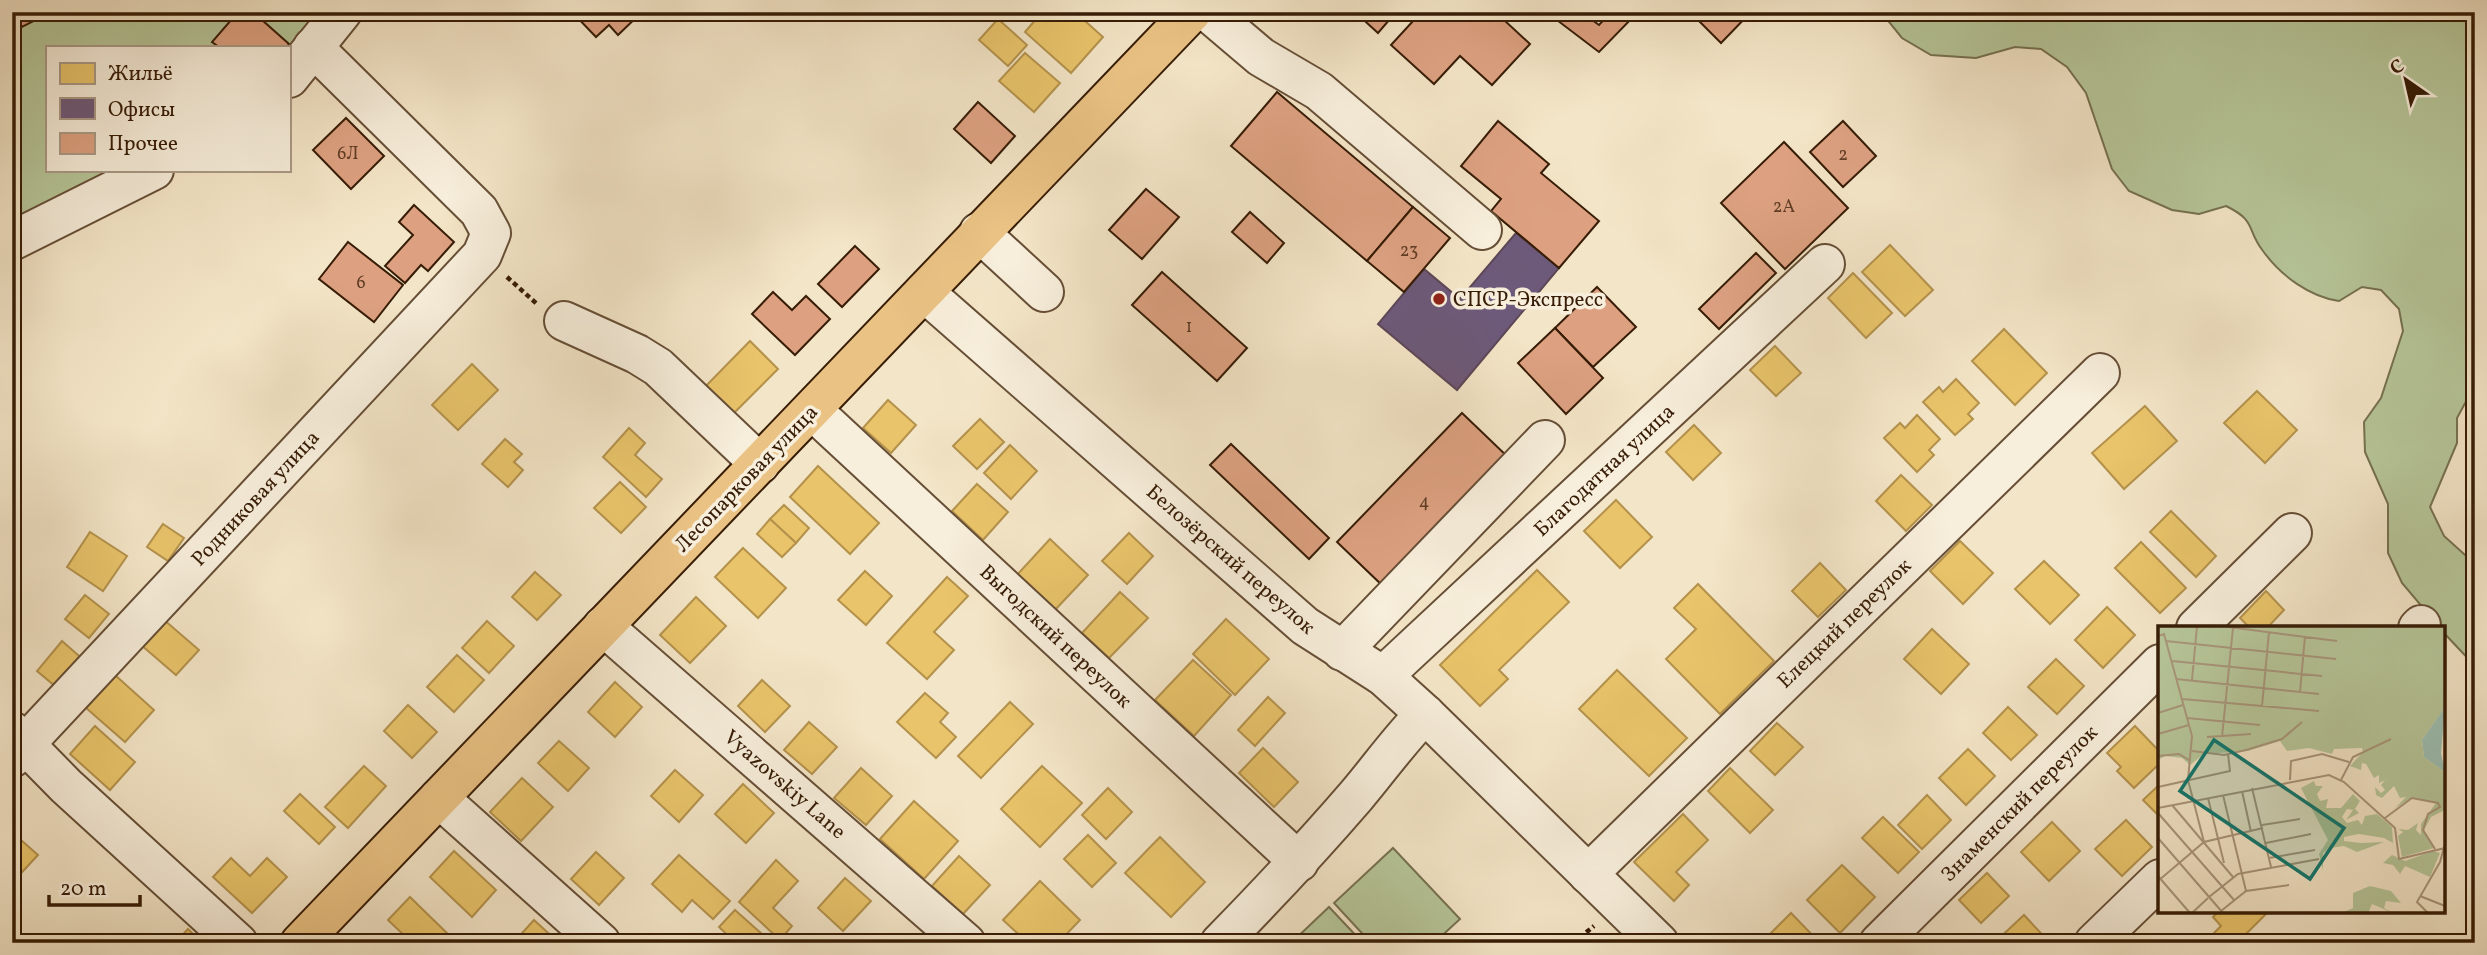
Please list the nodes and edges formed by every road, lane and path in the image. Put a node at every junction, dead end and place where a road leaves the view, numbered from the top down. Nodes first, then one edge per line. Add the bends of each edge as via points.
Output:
1 (342, 12) edge
2 (1192, 12) edge
3 (1208, 12) edge
4 (313, 47) junction
5 (290, 77) edge
6 (150, 172) edge
7 (1482, 230) dead end
8 (979, 232) junction
9 (12, 241) edge
10 (487, 244) junction
11 (1825, 264) dead end
12 (923, 292) junction
13 (1044, 292) dead end
14 (564, 321) joint
15 (2100, 373) dead end
16 (812, 410) junction
17 (1545, 440) dead end
18 (760, 464) junction
19 (2292, 533) dead end
20 (603, 626) junction
21 (2198, 626) edge
22 (1342, 651) junction
23 (2158, 666) edge
24 (1383, 676) junction
25 (1425, 714) junction
26 (16, 744) edge
27 (439, 798) junction
28 (1299, 862) junction
29 (1588, 874) junction
30 (2158, 881) edge
31 (238, 943) edge
32 (300, 943) edge
33 (601, 943) edge
34 (966, 943) edge
35 (1220, 943) edge
36 (1659, 943) edge
37 (1879, 943) edge
38 (2094, 943) edge

1 - 4 street
2 - 8 main road, Лесопарковая улица
3 - 7 street via 1261,57 1319,91
4 - 5 street
4 - 10 street via 479,211
6 - 9 street
8 - 12 main road, Лесопарковая улица
8 - 13 street
10 - 14 path via 544,311
10 - 26 street, Родниковая улица
11 - 24 street, Благодатная улица
12 - 16 main road, Лесопарковая улица
12 - 22 street, Белозёрский переулок via 1306,626
14 - 18 street via 658,368
15 - 29 street, Елецкий переулок
16 - 18 main road, Лесопарковая улица
16 - 28 street, Выгодский переулок
17 - 22 street
18 - 20 main road, Лесопарковая улица
19 - 21 street
20 - 27 main road, Лесопарковая улица
20 - 34 street, Vyazovskiy Lane
22 - 24 street, Белозёрский переулок
23 - 37 street, Знаменский переулок
24 - 25 street, Белозёрский переулок
25 - 28 street
25 - 29 street, Белозёрский переулок
26 - 31 street
27 - 32 main road, Лесопарковая улица
27 - 33 street
28 - 35 street
29 - 36 street, Белозёрский переулок
30 - 38 street

